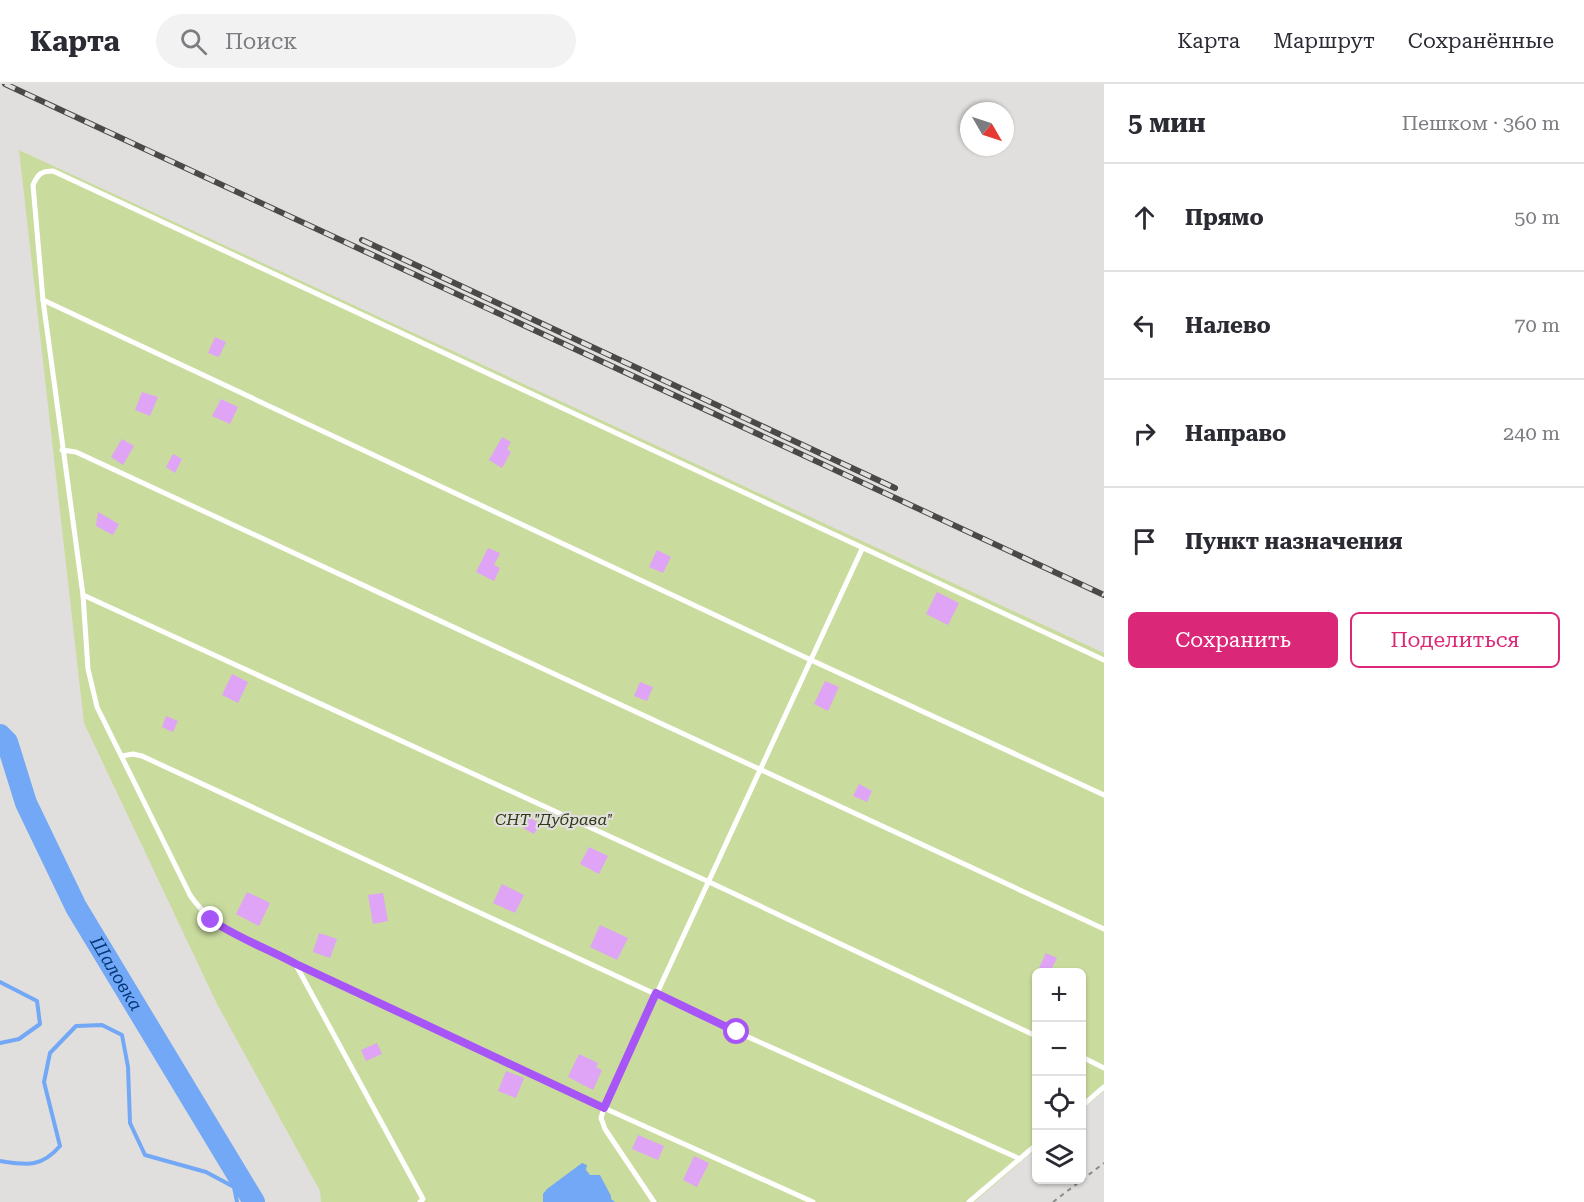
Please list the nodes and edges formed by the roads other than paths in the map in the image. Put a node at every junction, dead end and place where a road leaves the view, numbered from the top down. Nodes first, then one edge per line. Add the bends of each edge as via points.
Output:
1 (43, 300) junction
2 (62, 450) junction
3 (862, 549) junction
4 (83, 595) junction
5 (811, 660) junction
6 (1104, 660) edge
7 (122, 756) junction
8 (759, 771) junction
9 (1104, 795) edge
10 (707, 882) junction
11 (1104, 929) edge
12 (296, 964) junction
13 (656, 993) junction
14 (1032, 1034) edge
15 (1086, 1059) edge
16 (1104, 1068) edge
17 (1104, 1087) edge
18 (1086, 1103) edge
19 (604, 1108) junction
20 (1032, 1148) edge
21 (1020, 1158) junction
22 (420, 1202) edge
23 (654, 1202) edge
24 (813, 1202) edge
25 (969, 1202) edge

1 - 2 lane
1 - 3 lane via 33,185 44,171 53,171
1 - 5 lane
2 - 4 lane
2 - 8 lane via 76,452
3 - 5 lane
3 - 6 lane
4 - 7 lane via 92,690
4 - 10 lane
5 - 8 lane
5 - 9 lane
7 - 12 lane via 200,910 225,929
7 - 13 lane via 142,756
8 - 10 lane
8 - 11 lane
10 - 13 lane
10 - 14 lane
12 - 19 lane
12 - 22 lane via 423,1199
13 - 19 lane
13 - 21 lane
15 - 16 lane
17 - 18 lane
19 - 23 lane via 601,1118 605,1128
19 - 24 lane
20 - 21 lane
21 - 25 lane

